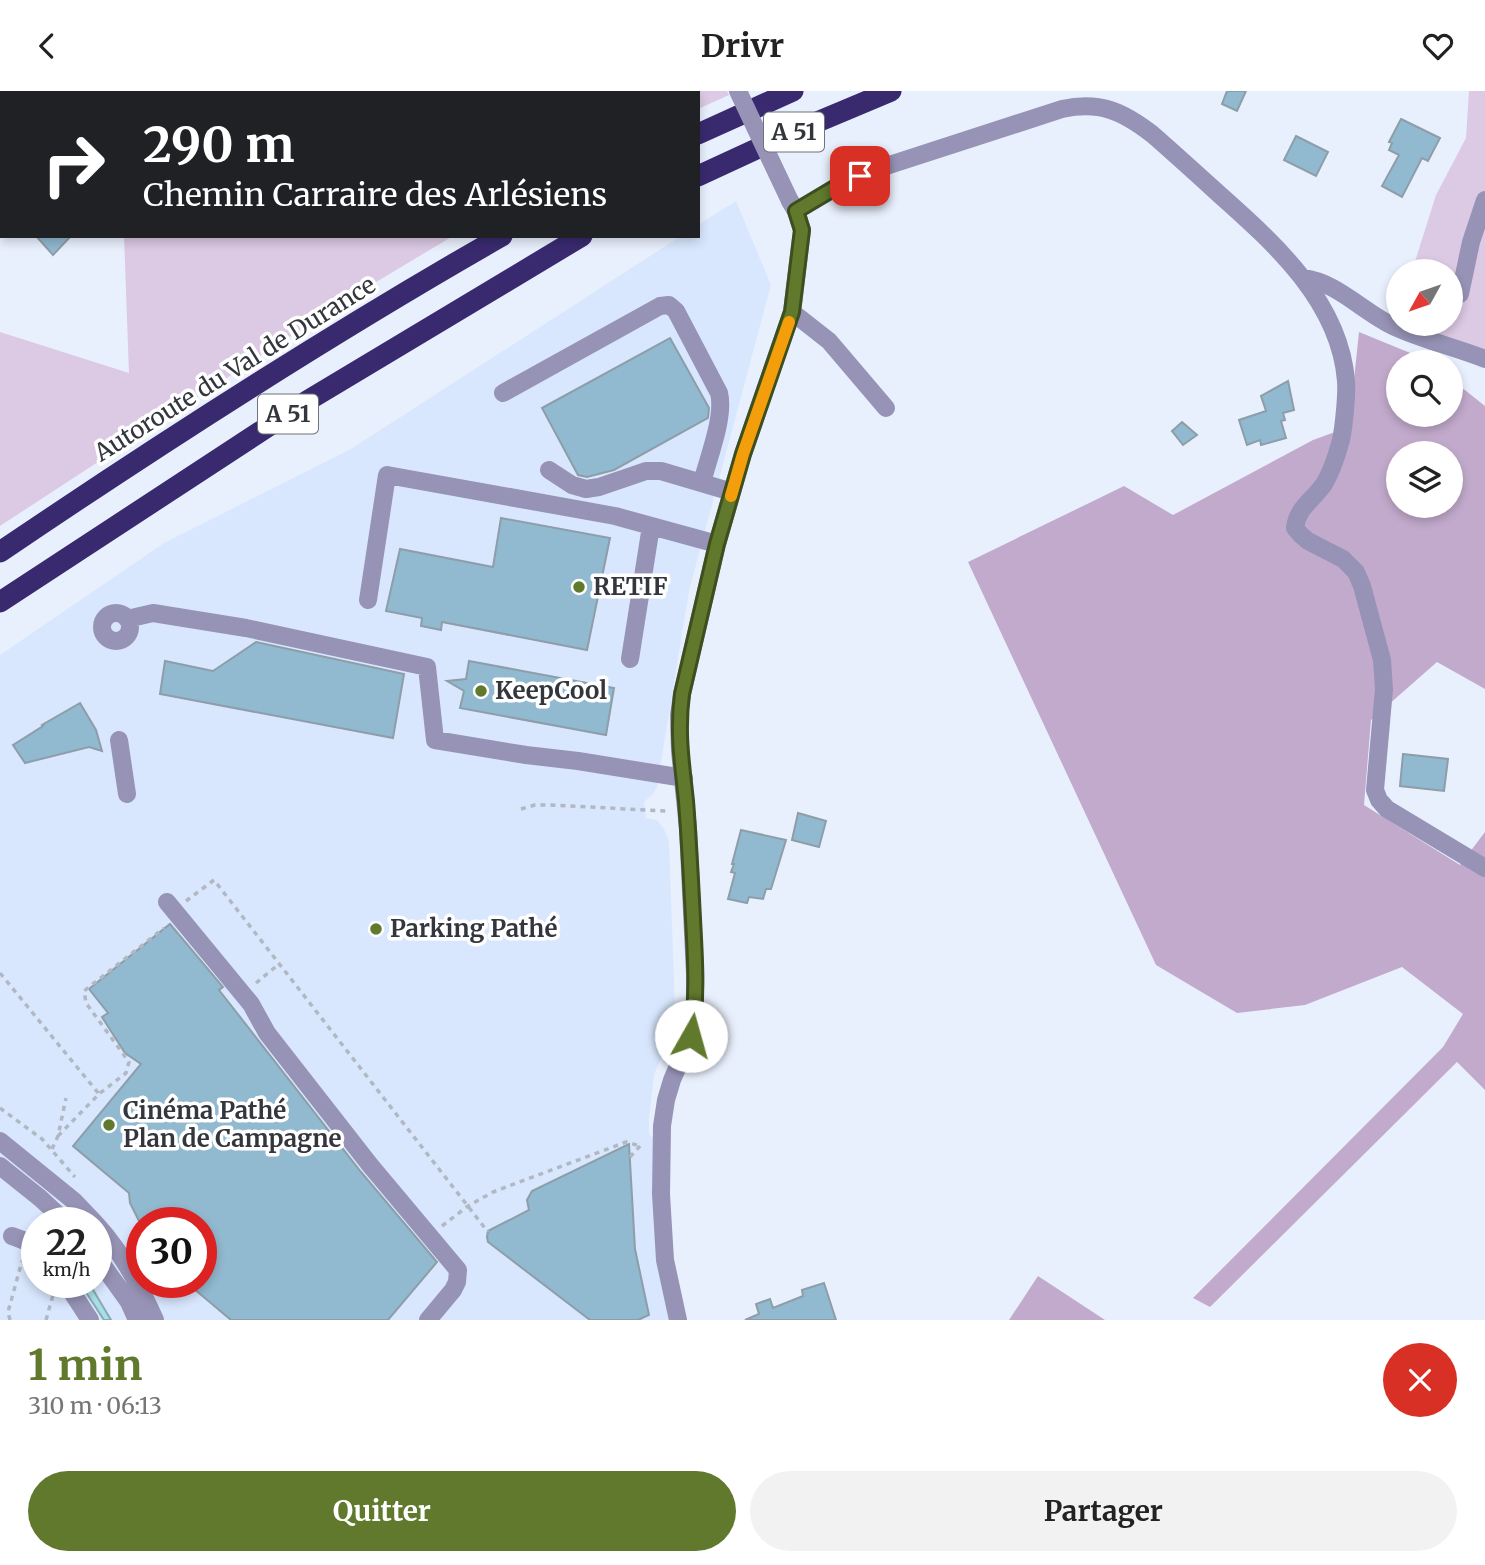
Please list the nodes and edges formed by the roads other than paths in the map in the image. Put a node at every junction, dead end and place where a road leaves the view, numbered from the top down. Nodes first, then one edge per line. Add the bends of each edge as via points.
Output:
1 (738, 91) edge
2 (793, 91) edge
3 (891, 91) edge
4 (700, 133) edge
5 (700, 175) edge
6 (1485, 200) edge
7 (793, 206) junction
8 (499, 238) edge
9 (579, 238) edge
10 (1303, 278) junction
11 (1463, 280) edge
12 (792, 312) junction
13 (1485, 359) edge
14 (503, 393) dead end
15 (886, 408) dead end
16 (549, 470) dead end
17 (702, 483) junction
18 (732, 492) junction
19 (651, 526) junction
20 (717, 544) junction
21 (0, 552) edge
22 (368, 600) dead end
23 (0, 601) edge
24 (127, 619) dead end
25 (629, 659) dead end
26 (119, 740) dead end
27 (684, 778) junction
28 (127, 794) dead end
29 (1485, 868) edge
30 (167, 902) dead end
31 (0, 1141) edge
32 (0, 1166) edge
33 (50, 1207) edge
34 (80, 1207) edge
35 (112, 1242) edge
36 (112, 1278) edge
37 (69, 1298) edge
38 (90, 1320) edge
39 (137, 1320) edge
40 (155, 1320) edge
41 (428, 1320) edge
42 (678, 1320) edge

1 - 7 street, bridge
2 - 4 highway, A 51
3 - 5 highway, A 51
6 - 11 street
7 - 10 street via 877,169 1062,109 1093,106 1121,114 1152,134 1265,235
7 - 12 street via 802,230
8 - 21 highway, Autoroute du Val de Durance / A 51 via 309,350
9 - 23 highway, A 51 via 307,401
10 - 13 street via 1326,284 1393,327
10 - 29 street via 1336,338 1346,382 1334,464 1314,498 1300,510 1295,528 1308,541 1343,559 1362,586 1382,660 1379,800
12 - 15 street via 829,341
12 - 18 street
14 - 17 street via 669,305 722,403
16 - 17 street via 586,488 646,471
17 - 18 street
18 - 20 street
19 - 20 street
19 - 22 street via 387,475
19 - 25 street
20 - 27 street via 679,715
24 - 27 street via 153,613 233,625 427,667 435,740
26 - 28 street
27 - 42 street via 695,1014 666,1100 661,1194 665,1260
30 - 41 street via 458,1271 453,1290
31 - 34 street
32 - 33 street
35 - 40 street
36 - 39 street
37 - 38 street

